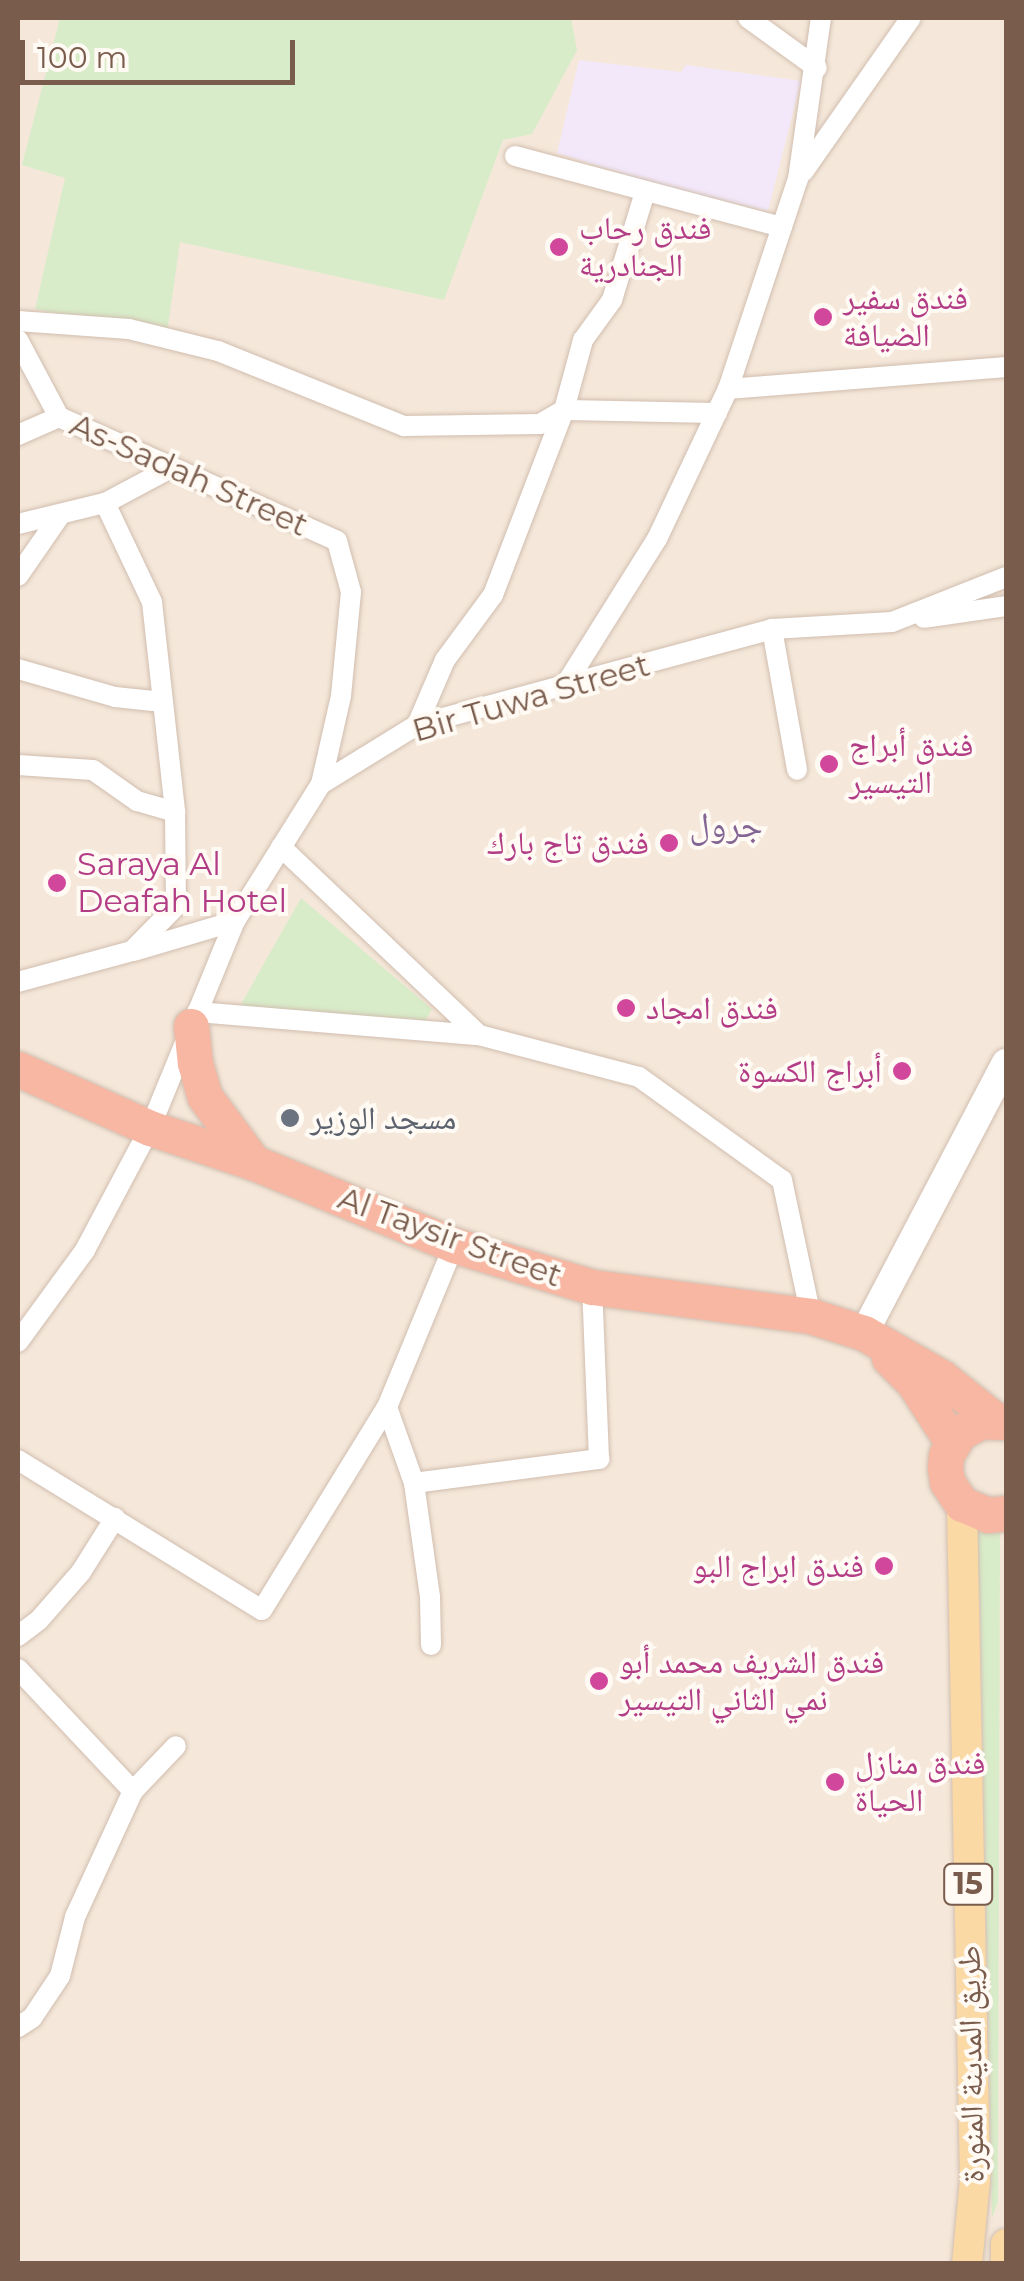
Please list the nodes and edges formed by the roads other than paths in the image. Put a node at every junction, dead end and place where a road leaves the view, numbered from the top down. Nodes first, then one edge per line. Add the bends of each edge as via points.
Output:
1 (748, 18) edge
2 (821, 18) edge
3 (911, 18) edge
4 (816, 68) junction
5 (515, 156) dead end
6 (798, 180) junction
7 (645, 192) junction
8 (782, 227) junction
9 (18, 321) edge
10 (18, 340) edge
11 (1006, 367) edge
12 (728, 389) junction
13 (564, 410) junction
14 (717, 413) junction
15 (59, 417) junction
16 (18, 435) edge
17 (169, 470) junction
18 (105, 503) junction
19 (60, 514) junction
20 (18, 524) edge
21 (18, 576) edge
22 (1006, 577) edge
23 (1006, 606) edge
24 (892, 622) junction
25 (772, 629) junction
26 (18, 670) edge
27 (564, 687) junction
28 (163, 702) junction
29 (418, 725) junction
30 (18, 765) edge
31 (797, 770) dead end
32 (321, 784) junction
33 (175, 812) junction
34 (281, 848) junction
35 (235, 921) junction
36 (132, 951) junction
37 (18, 982) edge
38 (194, 1019) junction
39 (479, 1035) junction
40 (1006, 1063) edge
41 (18, 1069) edge
42 (150, 1128) junction
43 (255, 1164) junction
44 (454, 1245) junction
45 (592, 1286) junction
46 (810, 1316) junction
47 (864, 1333) junction
48 (18, 1342) edge
49 (387, 1407) junction
50 (1001, 1421) edge
51 (952, 1442) junction
52 (18, 1460) edge
53 (414, 1483) junction
54 (962, 1504) junction
55 (1006, 1513) edge
56 (115, 1518) junction
57 (18, 1636) edge
58 (431, 1645) dead end
59 (18, 1669) edge
60 (176, 1746) dead end
61 (133, 1791) junction
62 (18, 2028) edge
63 (1006, 2244) edge
64 (968, 2264) edge
65 (1006, 2264) edge

1 - 4 street
2 - 4 street
3 - 6 street
4 - 6 street
5 - 7 street
6 - 8 street
7 - 8 street
7 - 13 street via 612,300 583,340
8 - 12 street
9 - 13 street via 129,329 218,351 404,426 540,424
10 - 15 street, As-Sadah Street
11 - 12 street
12 - 14 street
13 - 14 street
13 - 29 street via 493,595 445,660
14 - 27 street via 657,540
15 - 16 street
15 - 17 street, As-Sadah Street
17 - 18 street
17 - 32 street, As-Sadah Street via 338,541 351,592 341,696
18 - 19 street
18 - 28 street via 152,602
19 - 20 street
19 - 21 street
22 - 24 street, Bir Tuwa Street
23 - 24 street
24 - 25 street, Bir Tuwa Street
25 - 27 street, Bir Tuwa Street
25 - 31 street
26 - 28 street via 114,697
27 - 29 street, Bir Tuwa Street
28 - 33 street
29 - 32 street, Bir Tuwa Street
30 - 33 street via 93,770 137,801
32 - 34 street, Bir Tuwa Street
33 - 36 street via 176,906
34 - 35 street, Bir Tuwa Street
34 - 39 street
35 - 36 street
35 - 38 street, Bir Tuwa Street
36 - 37 street
38 - 39 street
38 - 42 street, Bir Tuwa Street
38 - 43 highway via 195,1063 206,1097
39 - 46 street via 639,1077 782,1180
40 - 47 street
41 - 42 highway, Al Taysir Street
42 - 43 highway, Al Taysir Street
42 - 48 street, Bir Tuwa Street via 85,1250
43 - 44 highway, Al Taysir Street
44 - 45 highway, Al Taysir Street
44 - 49 street
45 - 46 highway, Al Taysir Street
45 - 53 street via 599,1459
46 - 47 highway, Al Taysir Street
47 - 50 highway, Al Taysir Street via 942,1377
47 - 51 highway via 914,1382
49 - 53 street
49 - 56 street via 262,1610
50 - 51 highway via 970,1425
51 - 54 highway via 947,1482
52 - 56 street
53 - 58 street
54 - 55 highway via 988,1515
54 - 64 main road, طريق المدينة المنورة / 15 via 975,2180
56 - 57 street via 81,1572
59 - 61 street
60 - 61 street
61 - 62 street via 75,1917 60,1976
63 - 65 main road

